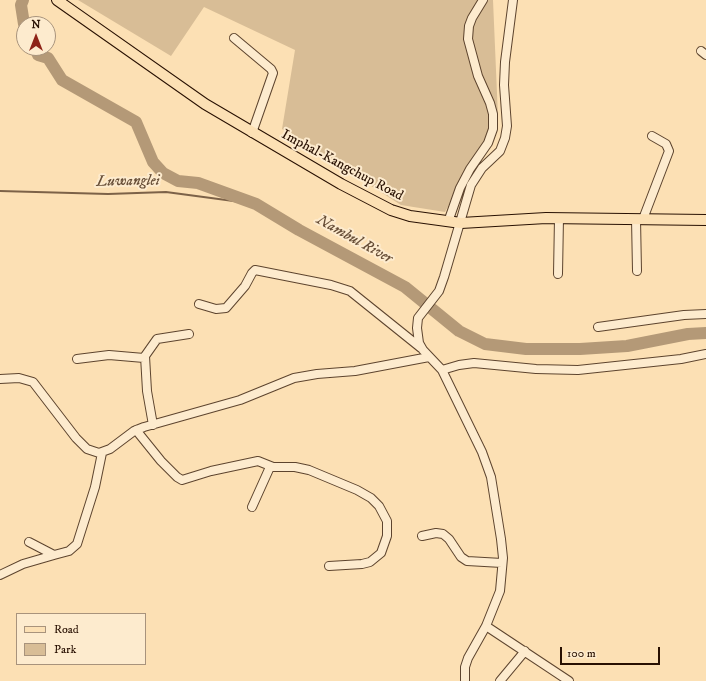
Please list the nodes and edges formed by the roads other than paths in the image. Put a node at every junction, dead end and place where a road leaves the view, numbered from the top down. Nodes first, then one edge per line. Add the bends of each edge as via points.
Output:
1 (57, 0) edge
2 (483, 0) edge
3 (513, 0) edge
4 (67, 3) edge
5 (234, 38) dead end
6 (252, 133) junction
7 (652, 136) dead end
8 (559, 218) junction
9 (639, 219) junction
10 (706, 220) edge
11 (448, 222) junction
12 (461, 223) junction
13 (637, 271) dead end
14 (558, 274) dead end
15 (199, 304) dead end
16 (706, 314) edge
17 (598, 327) dead end
18 (189, 334) dead end
19 (423, 349) junction
20 (706, 354) edge
21 (429, 357) junction
22 (144, 358) junction
23 (77, 359) dead end
24 (442, 370) junction
25 (0, 380) edge
26 (153, 425) junction
27 (136, 430) junction
28 (102, 453) junction
29 (270, 467) junction
30 (252, 507) dead end
31 (422, 536) dead end
32 (29, 542) dead end
33 (54, 555) junction
34 (502, 563) junction
35 (329, 566) dead end
36 (0, 575) edge
37 (486, 626) junction
38 (525, 651) junction
39 (464, 681) edge
40 (500, 681) edge
41 (569, 681) edge

1 - 4 main road, Imphal-Kangchup Road
2 - 11 street via 472,18 468,39 478,76 490,103 493,129 488,143 460,188
3 - 12 street via 505,62 505,138 500,151 487,162 475,178
4 - 6 main road, Imphal-Kangchup Road via 205,104
5 - 6 street via 271,68 273,73
6 - 11 main road, Imphal-Kangchup Road via 391,210
7 - 9 street via 666,144 669,151
8 - 9 main road, Imphal-Kangchup Road
8 - 12 main road, Imphal-Kangchup Road
8 - 14 street
9 - 10 main road, Imphal-Kangchup Road
9 - 13 street
11 - 12 main road, Imphal-Kangchup Road
12 - 19 street via 439,291 418,318 418,335
15 - 19 street via 216,309 226,308 255,270 331,285 350,291
16 - 17 street
18 - 22 street via 158,339
19 - 21 street
20 - 24 street via 660,362 578,370 474,363
21 - 24 street
21 - 26 street via 355,371 305,375 232,402
22 - 23 street via 109,355
22 - 26 street
24 - 34 street via 487,465 496,499 502,539
25 - 28 street via 18,378 33,382 76,438 93,452
26 - 27 street
27 - 28 street
27 - 29 street via 161,461 182,480 255,461 261,461
28 - 33 street via 95,487 77,544 68,551
29 - 30 street
29 - 35 street via 309,470 357,490 371,498 385,513 387,536 376,558 362,564
31 - 34 street via 443,534 467,561
32 - 33 street
33 - 36 street via 23,564
34 - 37 street via 500,591
37 - 38 street
37 - 39 street via 468,658
38 - 40 street
38 - 41 street

